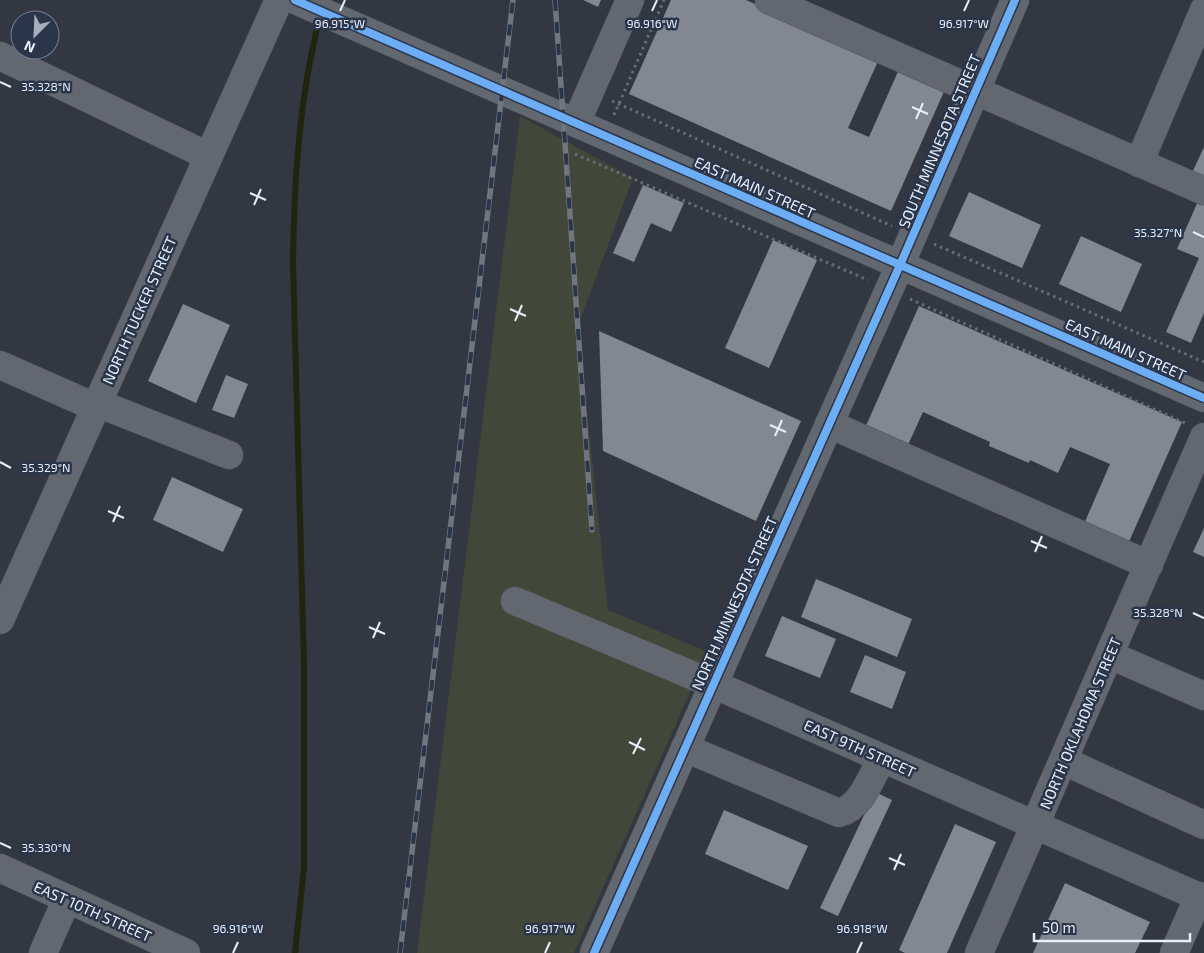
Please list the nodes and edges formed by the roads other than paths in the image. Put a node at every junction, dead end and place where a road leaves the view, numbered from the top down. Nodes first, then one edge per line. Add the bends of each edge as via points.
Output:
1 (279, 0) edge
2 (295, 0) edge
3 (630, 0) edge
4 (769, 0) edge
5 (1015, 0) edge
6 (1204, 10) edge
7 (0, 56) edge
8 (975, 91) junction
9 (576, 123) junction
10 (208, 156) junction
11 (1139, 163) junction
12 (1204, 191) edge
13 (900, 265) junction
14 (0, 365) edge
15 (1204, 398) edge
16 (96, 405) junction
17 (829, 424) junction
18 (1204, 437) edge
19 (229, 455) dead end
20 (1148, 565) junction
21 (516, 601) dead end
22 (0, 620) edge
23 (1110, 655) junction
24 (713, 684) junction
25 (1204, 696) edge
26 (685, 748) junction
27 (882, 758) junction
28 (1064, 761) junction
29 (1036, 825) junction
30 (1204, 825) edge
31 (0, 868) edge
32 (1201, 898) edge
33 (67, 899) junction
34 (43, 953) edge
35 (186, 953) edge
36 (594, 953) edge
37 (979, 953) edge
38 (1174, 953) edge

1 - 10 street, NORTH TUCKER STREET
2 - 9 street, EAST MAIN STREET
3 - 9 street
4 - 8 street
5 - 8 street, SOUTH MINNESOTA STREET
6 - 11 street
7 - 10 street
8 - 11 street
8 - 13 street, SOUTH MINNESOTA STREET
9 - 13 street, EAST MAIN STREET
10 - 16 street, NORTH TUCKER STREET
11 - 12 street
13 - 15 street, EAST MAIN STREET
13 - 17 street, NORTH MINNESOTA STREET
14 - 16 street
16 - 19 street
16 - 22 street, NORTH TUCKER STREET
17 - 20 street
17 - 24 street, NORTH MINNESOTA STREET
18 - 20 street, NORTH OKLAHOMA STREET
20 - 23 street, NORTH OKLAHOMA STREET
21 - 24 street, EAST 9TH STREET
23 - 25 street
23 - 28 street, NORTH OKLAHOMA STREET
24 - 26 street, NORTH MINNESOTA STREET
24 - 27 street, EAST 9TH STREET
26 - 27 street via 839,813 850,810 862,796
26 - 36 street, NORTH MINNESOTA STREET
27 - 29 street, EAST 9TH STREET
28 - 29 street, NORTH OKLAHOMA STREET
28 - 30 street
29 - 32 street, EAST 9TH STREET
29 - 37 street, NORTH OKLAHOMA STREET
31 - 33 street, EAST 10TH STREET
32 - 38 street
33 - 34 street
33 - 35 street, EAST 10TH STREET

